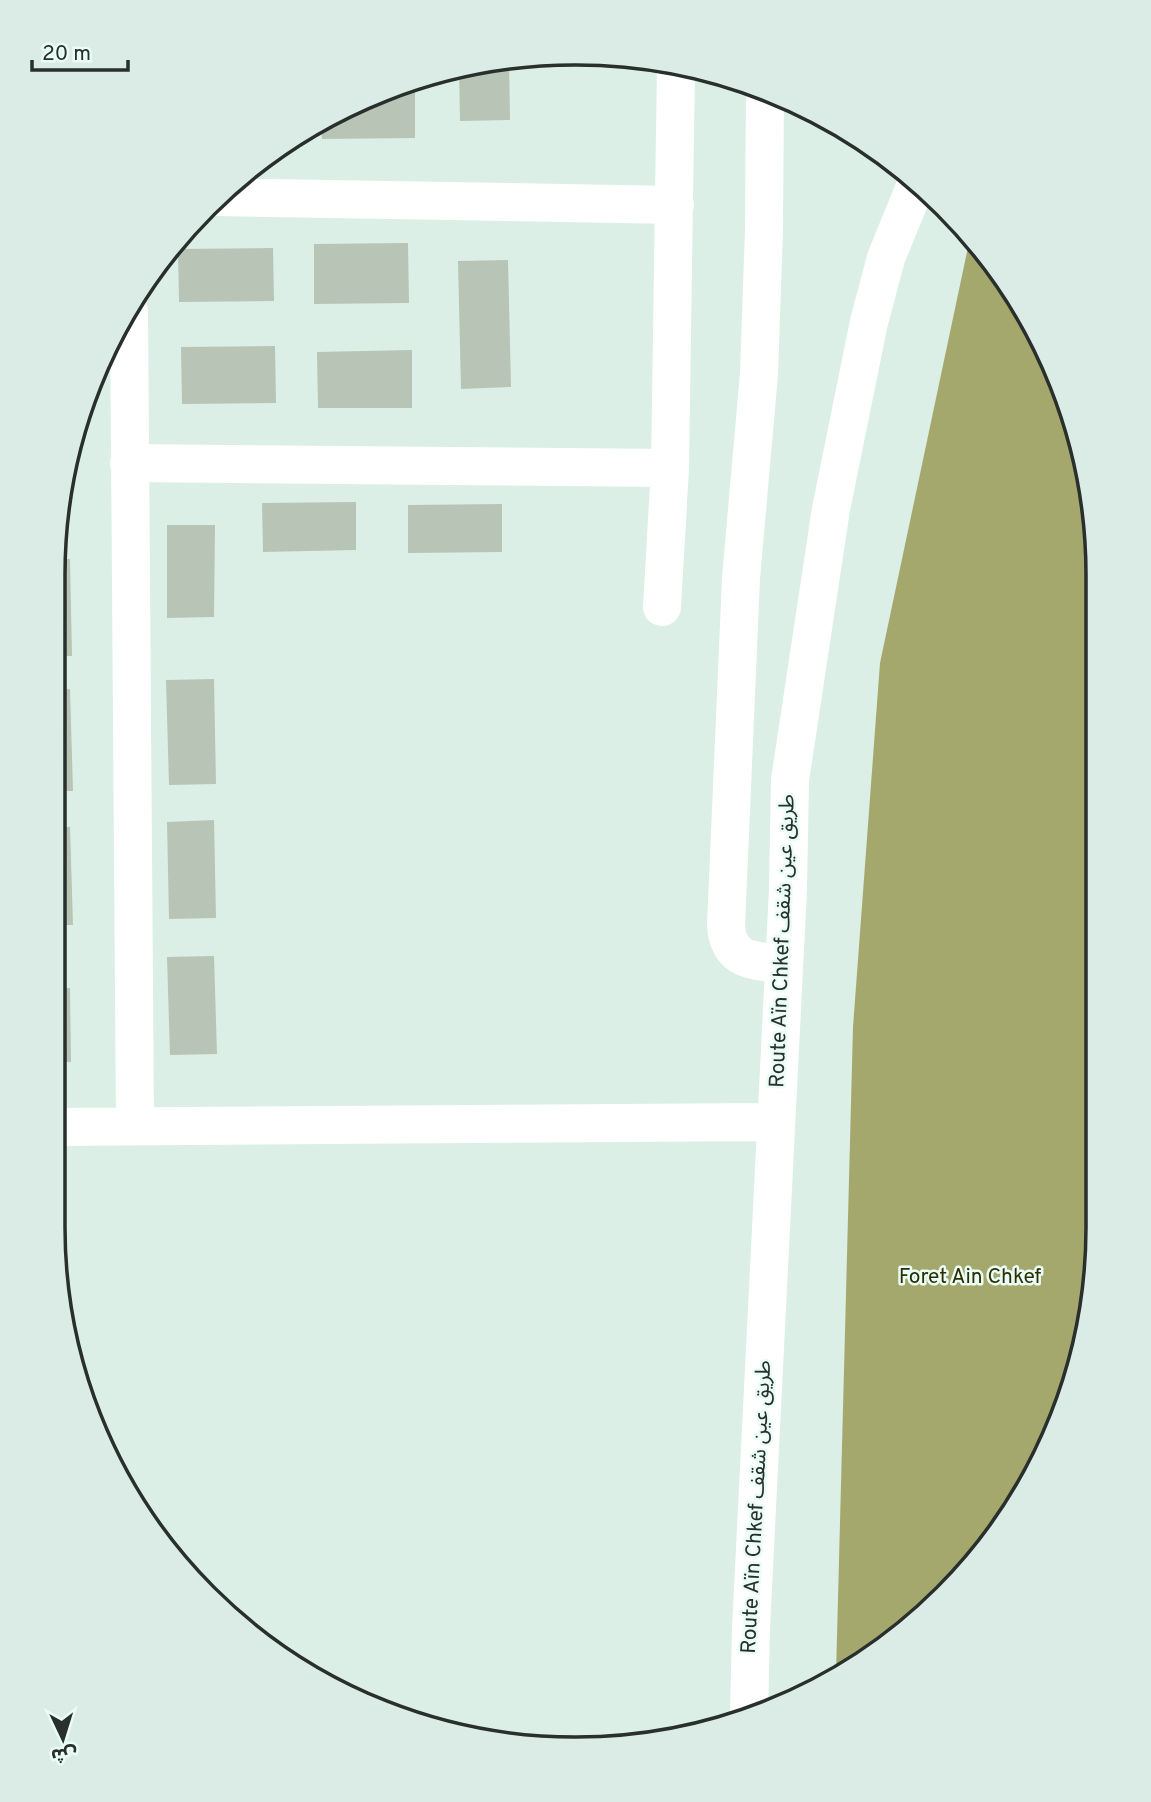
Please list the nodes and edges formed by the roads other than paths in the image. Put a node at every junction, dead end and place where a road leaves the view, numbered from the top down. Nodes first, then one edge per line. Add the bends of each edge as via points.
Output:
1 (676, 75) edge
2 (765, 102) edge
3 (913, 192) edge
4 (232, 197) edge
5 (675, 205) junction
6 (129, 327) edge
7 (130, 463) junction
8 (670, 468) junction
9 (662, 607) dead end
10 (782, 964) junction
11 (775, 1122) junction
12 (135, 1125) junction
13 (65, 1127) edge
14 (749, 1706) edge

1 - 5 street
2 - 10 street via 759,374 741,578 726,926 727,941 736,953
3 - 10 street, Route Aïn Chkef طريق عين شقف via 876,296 831,509 790,780
4 - 5 street
5 - 8 street
6 - 7 street
7 - 8 street
7 - 12 street
8 - 9 street
10 - 11 street, Route Aïn Chkef طريق عين شقف
11 - 12 street
11 - 14 street, Route Aïn Chkef طريق عين شقف
12 - 13 street

